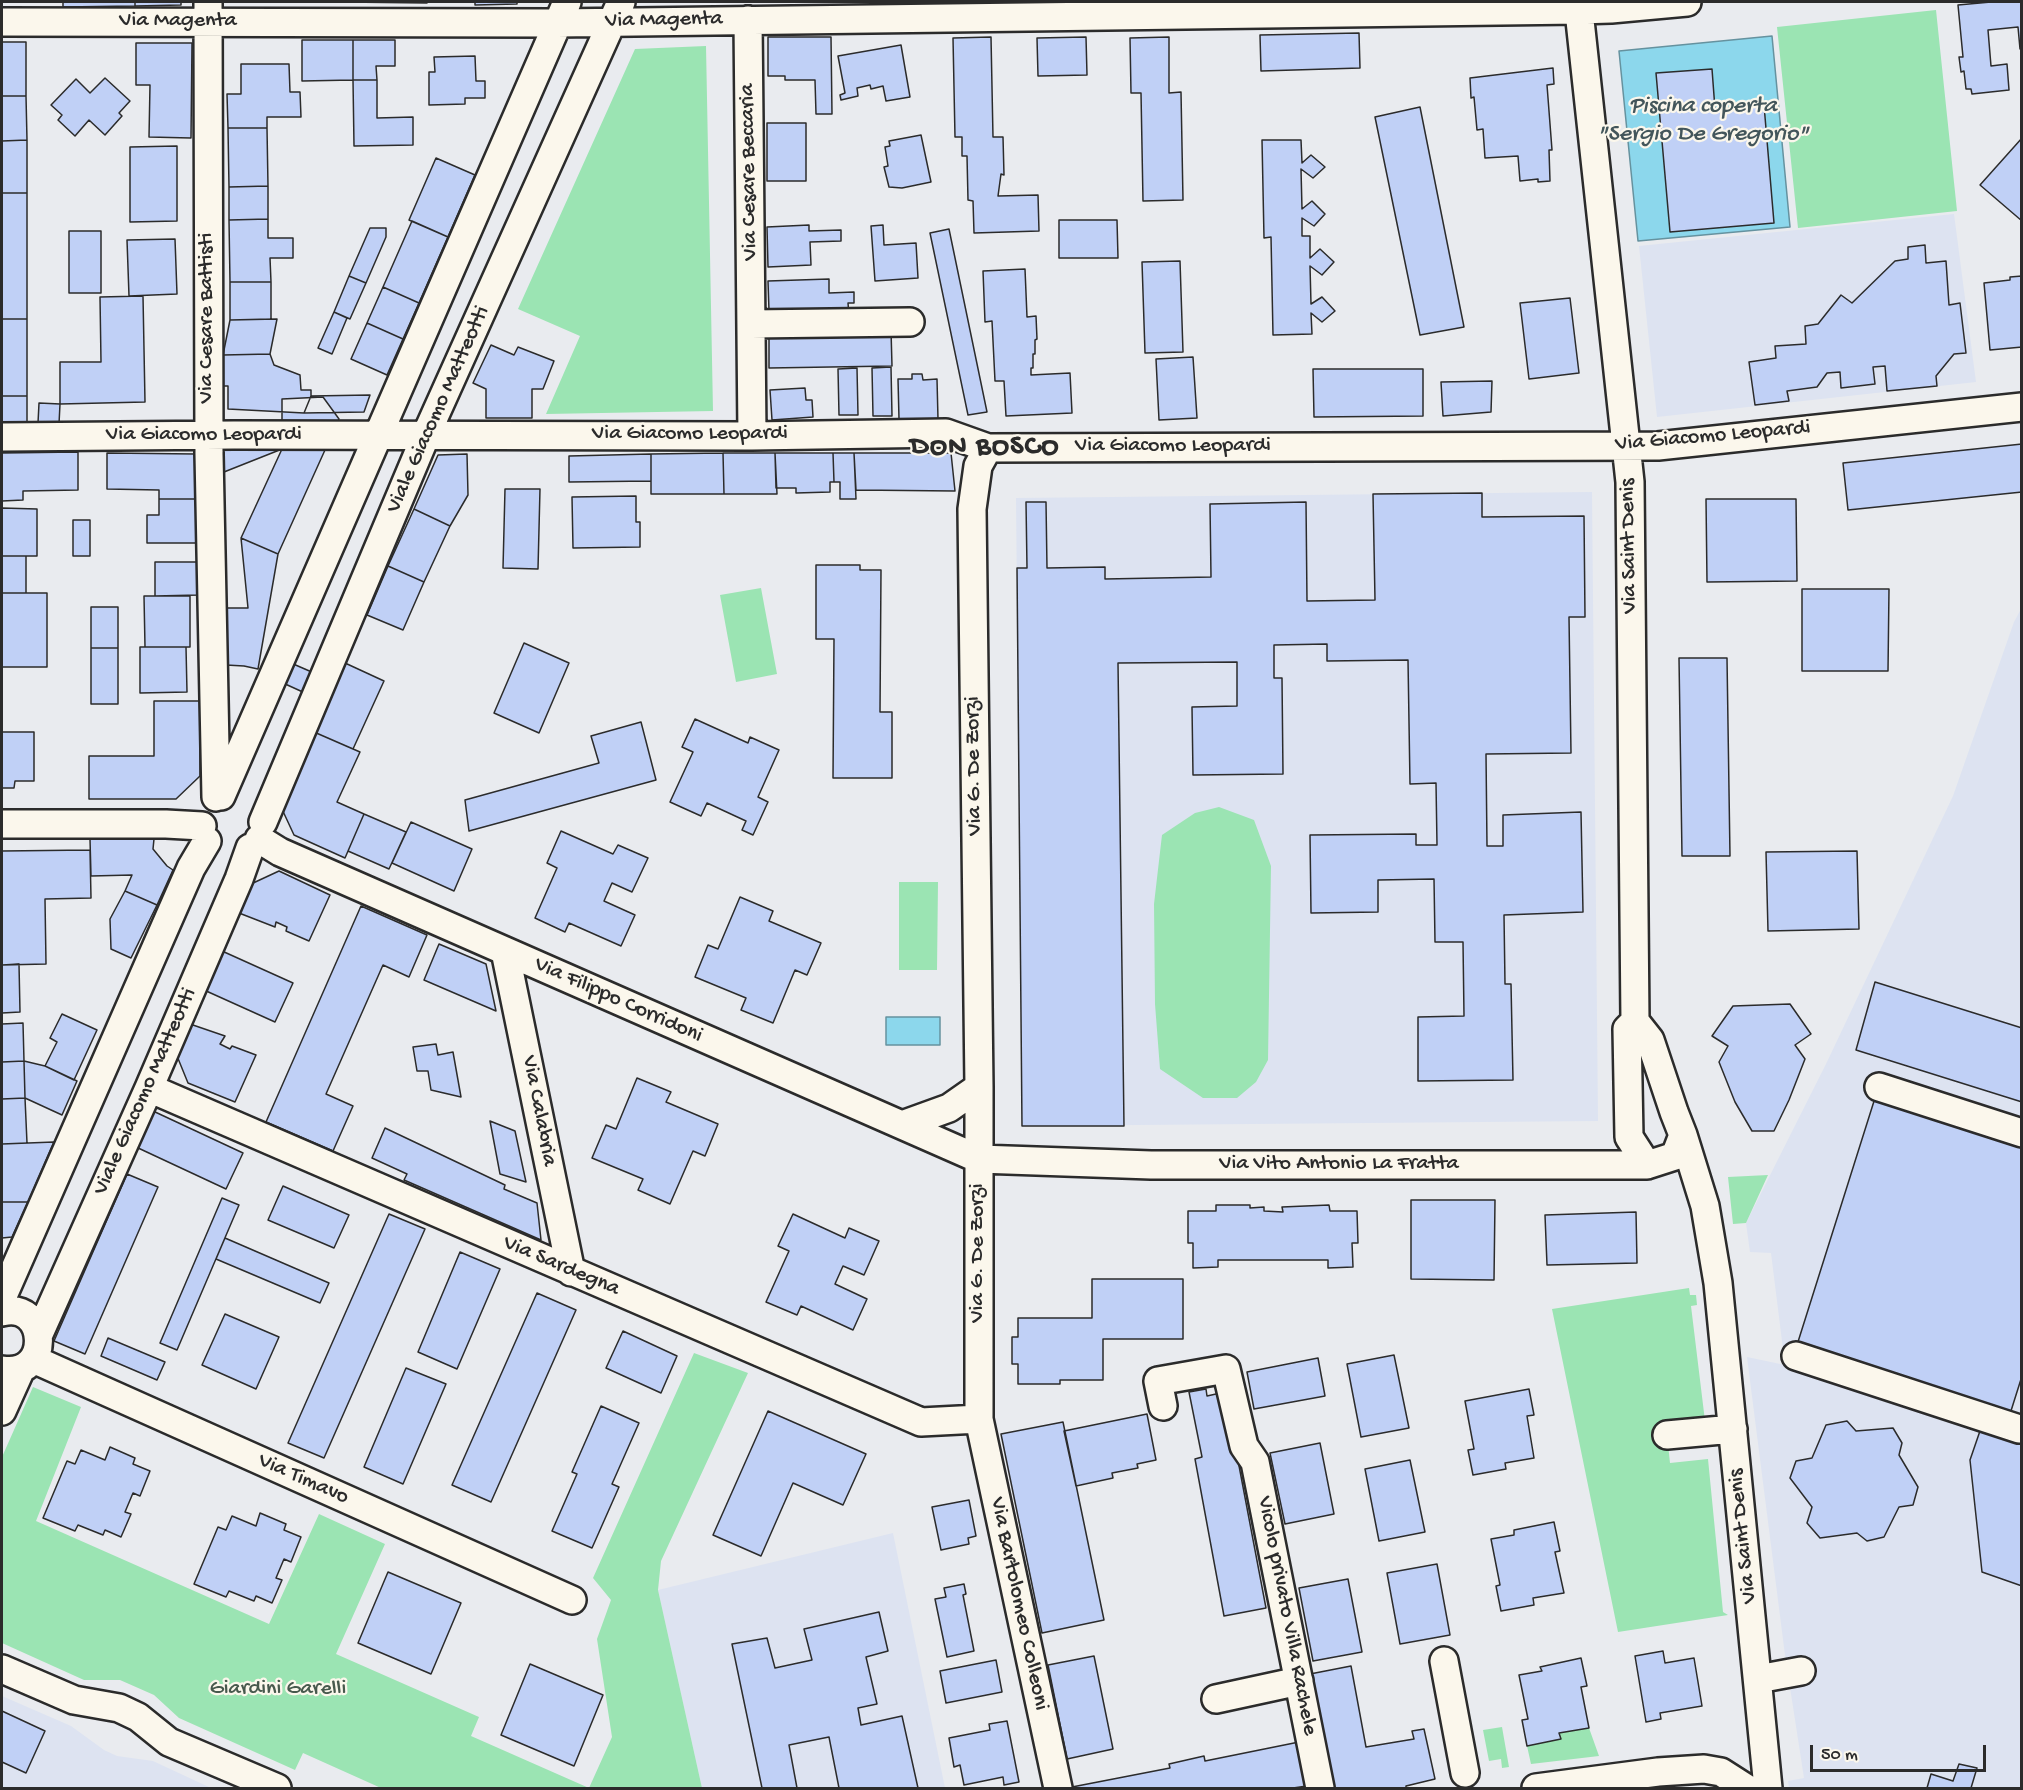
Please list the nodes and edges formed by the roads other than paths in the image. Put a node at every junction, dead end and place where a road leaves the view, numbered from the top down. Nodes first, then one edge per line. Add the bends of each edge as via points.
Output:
1 (1687, 2) edge
2 (1578, 6) edge
3 (1249, 8) edge
4 (617, 11) edge
5 (208, 12) edge
6 (462, 12) edge
7 (562, 12) edge
8 (748, 20) junction
9 (2, 22) edge
10 (910, 322) dead end
11 (751, 324) junction
12 (2022, 407) edge
13 (379, 435) junction
14 (426, 435) junction
15 (209, 436) junction
16 (752, 436) junction
17 (2, 437) edge
18 (1626, 446) junction
19 (988, 448) junction
20 (214, 707) junction
21 (255, 718) junction
22 (219, 797) junction
23 (2, 824) edge
24 (205, 833) junction
25 (257, 836) junction
26 (505, 951) junction
27 (1635, 1021) junction
28 (979, 1087) junction
29 (1879, 1087) dead end
30 (149, 1088) junction
31 (903, 1125) junction
32 (2022, 1133) edge
33 (1683, 1135) junction
34 (979, 1159) junction
35 (1647, 1165) junction
36 (571, 1272) junction
37 (2, 1298) edge
38 (2, 1311) edge
39 (1796, 1356) dead end
40 (23, 1358) edge
41 (1163, 1406) dead end
42 (2, 1411) edge
43 (979, 1419) junction
44 (2021, 1426) edge
45 (1733, 1429) junction
46 (1667, 1435) dead end
47 (572, 1600) dead end
48 (1444, 1661) dead end
49 (2, 1669) edge
50 (1801, 1671) dead end
51 (1758, 1679) junction
52 (1299, 1682) junction
53 (1216, 1699) dead end
54 (1465, 1773) dead end
55 (277, 1788) edge
56 (1058, 1788) edge
57 (1320, 1788) edge
58 (1536, 1788) edge
59 (1746, 1788) edge
60 (1768, 1788) edge

1 - 2 street, Via Magenta via 1611,9
2 - 3 street, Via Magenta
2 - 18 street, Via Saint Denis
3 - 8 street, Via Magenta
4 - 7 street, Via Magenta
4 - 8 street, Via Magenta
4 - 14 street, Viale Giacomo Matteotti
5 - 6 street, Via Magenta
5 - 9 street, Via Magenta
5 - 15 street, Via Cesare Battisti
6 - 7 street, Via Magenta
7 - 13 street, Viale Giacomo Matteotti
8 - 11 street, Via Cesare Beccaria
10 - 11 street
11 - 16 street, Via Cesare Beccaria
12 - 18 street, Via Giacomo Leopardi via 1658,446
13 - 14 street, Via Giacomo Leopardi
13 - 15 street, Via Giacomo Leopardi
13 - 21 street, Viale Giacomo Matteotti
14 - 16 street, Via Giacomo Leopardi
14 - 25 street, Viale Giacomo Matteotti
15 - 17 street, Via Giacomo Leopardi
15 - 20 street, Via Cesare Battisti
16 - 19 street, Via Giacomo Leopardi via 946,433
18 - 19 street, Via Giacomo Leopardi
18 - 27 street, Via Saint Denis via 1630,482
19 - 28 street, Via G. De Zorzi via 978,466 972,508
20 - 21 street
20 - 22 street, Via Cesare Battisti
21 - 22 street, Viale Giacomo Matteotti
22 - 24 street via 206,810
22 - 25 street via 235,794 248,798 258,808
23 - 24 street via 166,824
24 - 25 street via 219,851 235,854
24 - 37 street
25 - 26 street, Via Filippo Corridoni via 280,852
25 - 30 street, Viale Giacomo Matteotti
26 - 31 street, Via Filippo Corridoni
26 - 36 street, Via Calabria
27 - 33 street, Via Saint Denis via 1650,1040
27 - 35 street, Via Saint Denis via 1627,1029 1629,1137
28 - 31 street via 949,1108
28 - 34 street, Via G. De Zorzi
29 - 32 street
30 - 36 street, Via Sardegna
30 - 40 street, Viale Giacomo Matteotti
31 - 34 street, Via Filippo Corridoni
33 - 35 street, Via Vito Antonio La Fratta via 1675,1156
33 - 45 street, Via Saint Denis via 1705,1206 1718,1283
34 - 35 street, Via Vito Antonio La Fratta via 1150,1165
34 - 43 street, Via G. De Zorzi
36 - 43 street, Via Sardegna via 921,1422
38 - 40 street via 16,1311 35,1324
39 - 44 street
40 - 42 street, Viale Giacomo Matteotti
40 - 47 street, Via Timavo
41 - 52 street, Vicolo privato Villa Rachele via 1158,1381 1226,1369 1244,1446 1255,1462
43 - 56 street, Via Bartolomeo Colleoni
45 - 46 street
45 - 51 street, Via Saint Denis
48 - 54 street
49 - 55 street via 74,1700 119,1708 138,1717 169,1742
50 - 51 street
51 - 60 street, Via Saint Denis
52 - 53 street
52 - 57 street, Vicolo privato Villa Rachele
58 - 59 street via 1704,1769 1721,1772

